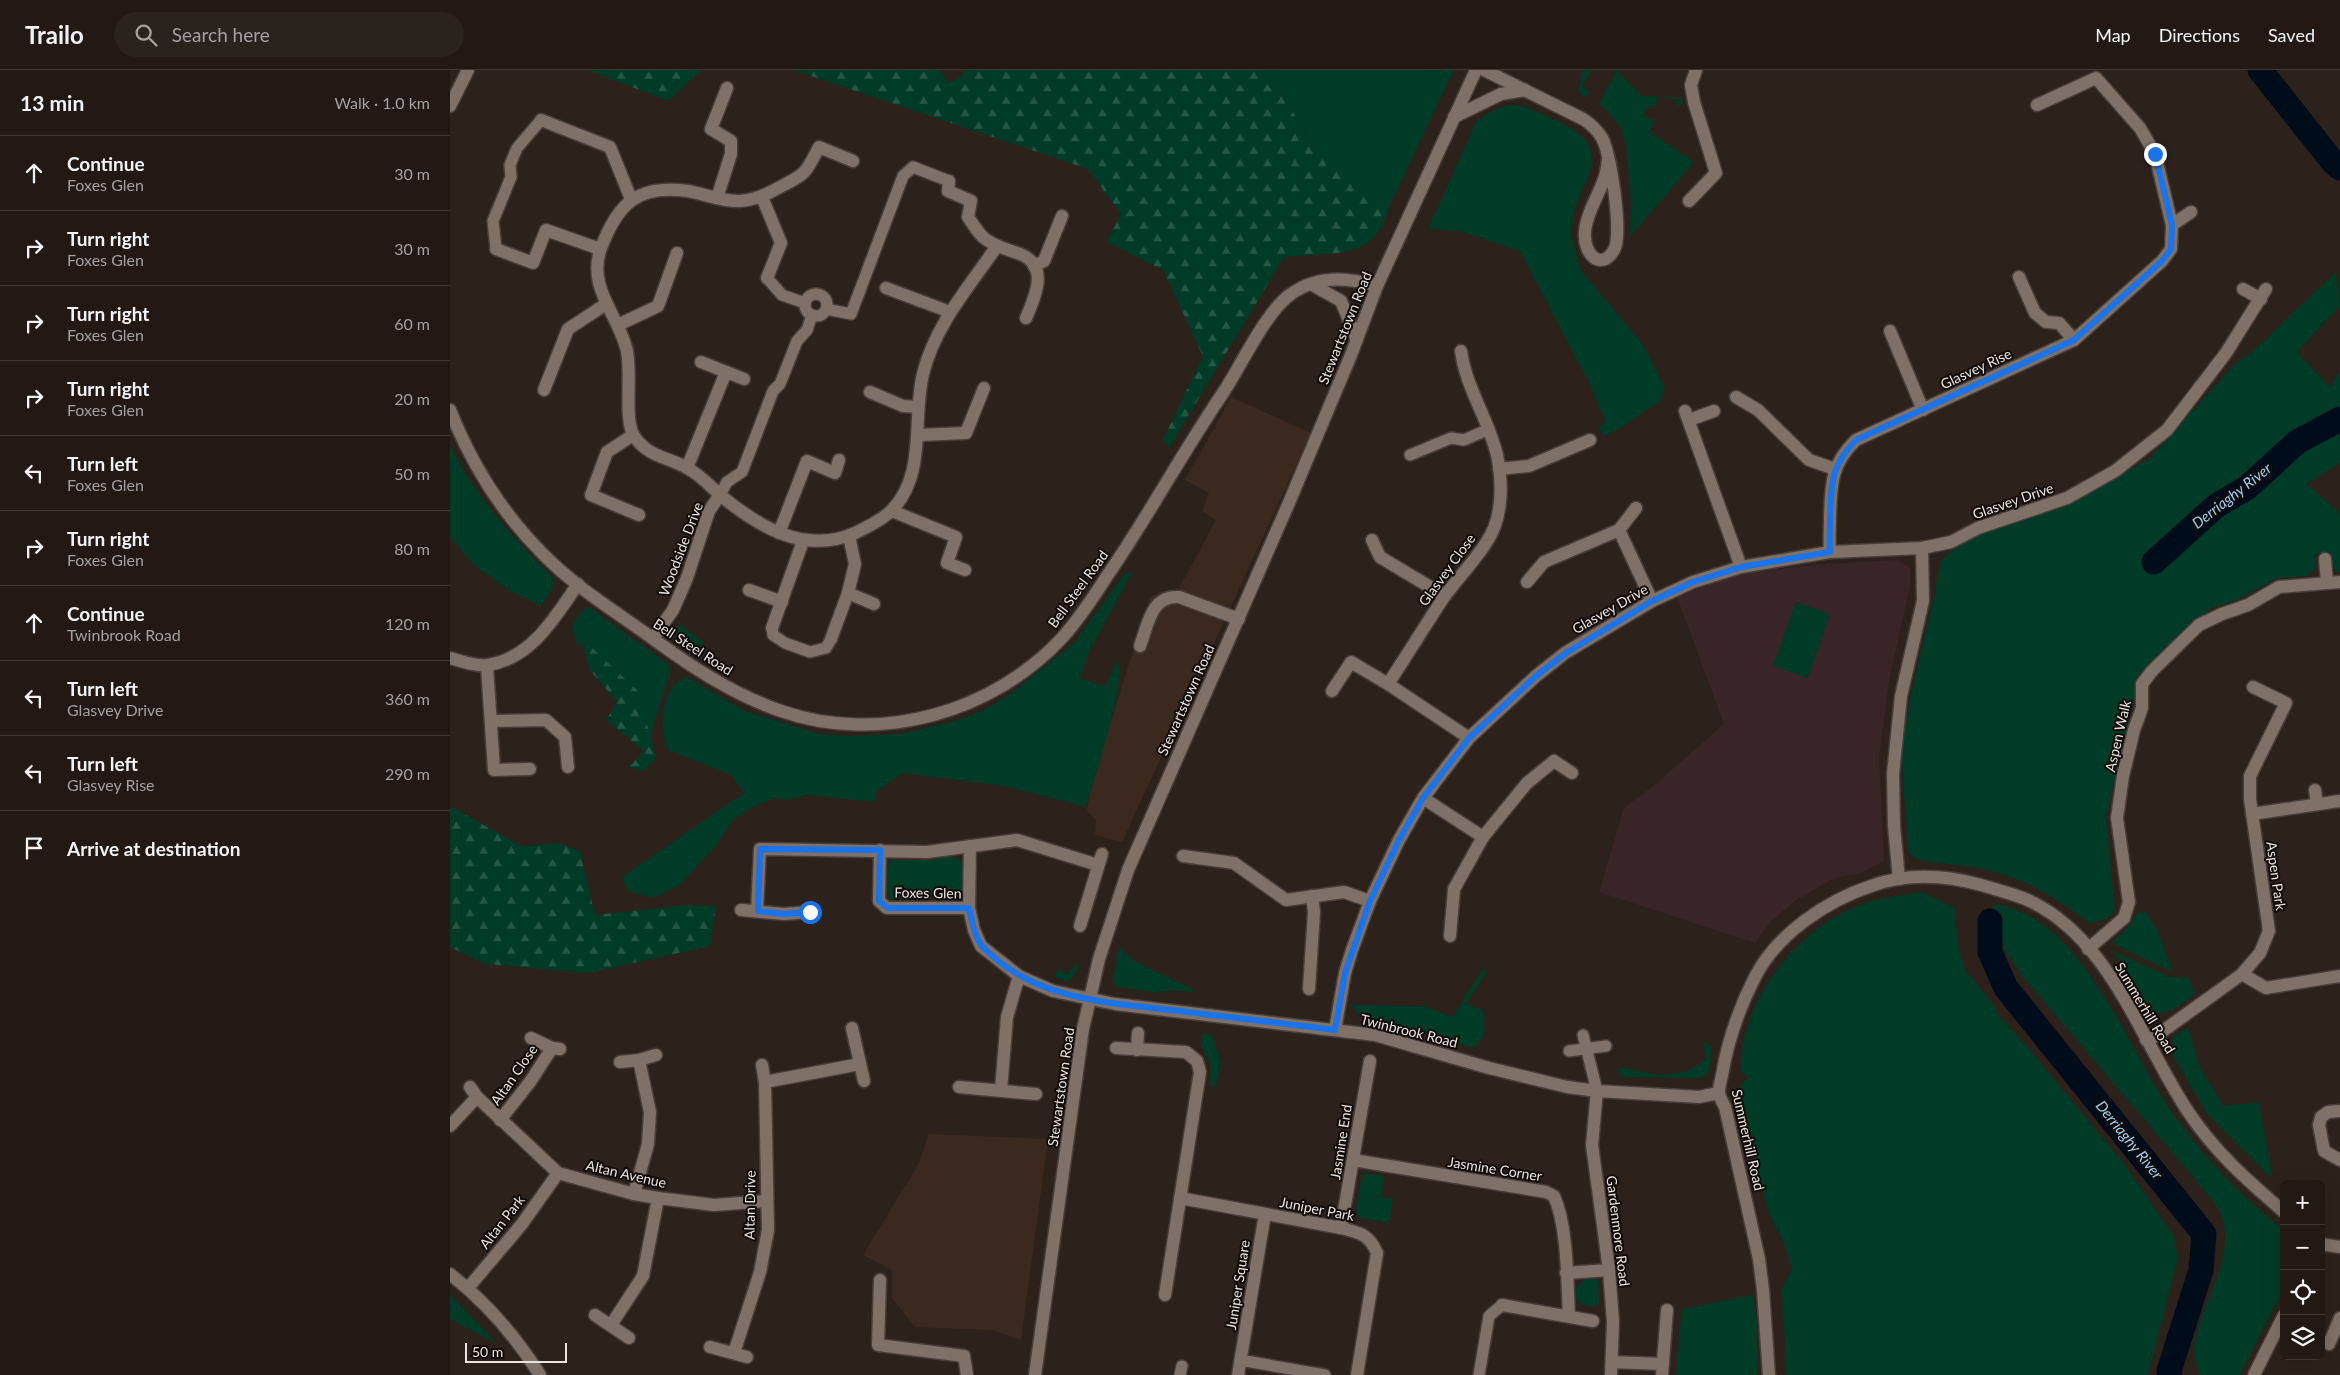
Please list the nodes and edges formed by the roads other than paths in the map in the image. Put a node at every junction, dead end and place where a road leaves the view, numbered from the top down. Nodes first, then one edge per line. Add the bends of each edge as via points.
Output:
1 (468, 70) edge
2 (1476, 70) edge
3 (1484, 70) edge
4 (1696, 70) edge
5 (727, 88) dead end
6 (1525, 90) junction
7 (2037, 105) dead end
8 (450, 106) edge
9 (1454, 117) junction
10 (541, 120) joint
11 (1608, 160) junction
12 (853, 161) dead end
13 (948, 181) joint
14 (762, 196) junction
15 (717, 198) junction
16 (631, 200) junction
17 (1689, 201) dead end
18 (2191, 212) dead end
19 (1062, 216) dead end
20 (2172, 225) junction
21 (997, 246) junction
22 (496, 249) joint
23 (600, 249) junction
24 (677, 253) dead end
25 (1034, 266) junction
26 (2020, 277) dead end
27 (767, 278) joint
28 (1311, 284) junction
29 (1377, 286) junction
30 (886, 288) dead end
31 (2243, 289) dead end
32 (606, 304) junction
33 (805, 304) junction
34 (826, 309) junction
35 (950, 312) junction
36 (812, 315) junction
37 (1026, 318) dead end
38 (618, 325) junction
39 (1890, 331) dead end
40 (1357, 340) junction
41 (2074, 340) junction
42 (1461, 351) dead end
43 (701, 362) dead end
44 (726, 372) junction
45 (744, 379) dead end
46 (984, 388) dead end
47 (544, 390) dead end
48 (870, 392) dead end
49 (1736, 397) dead end
50 (918, 408) junction
51 (450, 410) edge
52 (1923, 410) junction
53 (1714, 411) dead end
54 (1489, 429) junction
55 (633, 435) junction
56 (919, 435) junction
57 (1590, 440) dead end
58 (1410, 455) dead end
59 (839, 460) dead end
60 (687, 468) junction
61 (1499, 469) junction
62 (1835, 469) junction
63 (720, 495) junction
64 (1636, 508) dead end
65 (892, 511) junction
66 (639, 515) dead end
67 (1618, 530) junction
68 (779, 533) junction
69 (849, 536) junction
70 (1372, 540) dead end
71 (803, 541) junction
72 (1922, 548) junction
73 (1830, 552) junction
74 (2325, 559) dead end
75 (1741, 567) junction
76 (965, 570) dead end
77 (1527, 582) dead end
78 (2334, 582) edge
79 (578, 584) junction
80 (749, 590) dead end
81 (848, 593) junction
82 (1445, 596) junction
83 (1652, 601) junction
84 (782, 602) junction
85 (874, 604) dead end
86 (1239, 619) junction
87 (772, 628) joint
88 (653, 638) junction
89 (831, 639) joint
90 (1140, 646) dead end
91 (450, 658) edge
92 (488, 666) junction
93 (1388, 684) junction
94 (2253, 687) dead end
95 (1332, 691) dead end
96 (491, 721) junction
97 (1469, 738) junction
98 (568, 767) dead end
99 (530, 769) dead end
100 (1572, 774) dead end
101 (2315, 790) dead end
102 (1423, 798) junction
103 (2340, 801) edge
104 (2317, 804) junction
105 (2252, 814) junction
106 (1483, 837) junction
107 (970, 846) junction
108 (880, 850) junction
109 (1184, 856) dead end
110 (1899, 879) junction
111 (1312, 896) junction
112 (1370, 901) junction
113 (969, 908) junction
114 (741, 910) dead end
115 (758, 911) junction
116 (810, 912) dead end
117 (1080, 926) dead end
118 (1450, 936) dead end
119 (2088, 948) junction
120 (2242, 974) junction
121 (1019, 976) junction
122 (2340, 976) edge
123 (1309, 989) dead end
124 (1090, 1000) junction
125 (852, 1028) dead end
126 (1335, 1030) junction
127 (1138, 1033) dead end
128 (1583, 1035) dead end
129 (531, 1038) dead end
130 (2146, 1040) junction
131 (1606, 1046) dead end
132 (1116, 1048) dead end
133 (1586, 1048) junction
134 (1137, 1050) junction
135 (1569, 1051) dead end
136 (656, 1055) dead end
137 (639, 1060) junction
138 (1370, 1061) dead end
139 (620, 1062) dead end
140 (762, 1064) dead end
141 (860, 1064) junction
142 (864, 1081) dead end
143 (765, 1082) junction
144 (959, 1087) dead end
145 (1001, 1090) junction
146 (1597, 1091) junction
147 (1719, 1093) junction
148 (1036, 1094) dead end
149 (2340, 1111) edge
150 (500, 1120) junction
151 (450, 1126) edge
152 (1353, 1160) junction
153 (2340, 1160) edge
154 (558, 1173) junction
155 (634, 1194) junction
156 (658, 1198) junction
157 (1180, 1198) junction
158 (766, 1200) junction
159 (2280, 1208) edge
160 (1265, 1214) junction
161 (1341, 1228) junction
162 (2325, 1245) edge
163 (2340, 1247) edge
164 (1609, 1270) junction
165 (1566, 1273) junction
166 (450, 1274) edge
167 (880, 1280) dead end
168 (468, 1288) junction
169 (1165, 1294) dead end
170 (1502, 1305) joint
171 (1667, 1310) dead end
172 (595, 1315) dead end
173 (1568, 1316) junction
174 (2340, 1318) edge
175 (1593, 1321) dead end
176 (2280, 1324) edge
177 (611, 1325) junction
178 (629, 1338) dead end
179 (2325, 1343) edge
180 (710, 1346) dead end
181 (734, 1353) junction
182 (747, 1357) dead end
183 (1240, 1360) junction
184 (1612, 1362) junction
185 (1663, 1369) edge
186 (540, 1375) edge
187 (967, 1375) edge
188 (1035, 1375) edge
189 (1238, 1375) edge
190 (1325, 1375) edge
191 (1357, 1375) edge
192 (1479, 1375) edge
193 (1611, 1375) edge
194 (1769, 1375) edge
195 (2254, 1375) edge

1 - 8 street
2 - 9 street, Stewartstown Road
3 - 6 street
4 - 17 street via 1691,85 1694,102 1716,173
5 - 15 street via 711,129 732,141
6 - 9 street via 1501,94
6 - 11 street via 1592,125 1603,139
7 - 20 street, Glasvey Rise via 2096,78 2140,128 2155,154
9 - 29 street, Stewartstown Road
10 - 16 street via 610,147
10 - 22 street via 517,148 510,165 511,177 493,221
11 - 11 street via 1616,206 1617,239 1615,249 1601,259 1587,253 1584,244 1585,230
12 - 14 street via 818,147 806,174
13 - 21 street via 948,191 971,201 968,217 983,237
13 - 34 street via 913,167 903,176 851,314
14 - 15 street via 740,201
14 - 27 street via 780,243
15 - 16 street via 688,191 660,190
16 - 23 street via 619,210
18 - 20 street
19 - 25 street via 1044,261
20 - 41 street, Glasvey Rise via 2171,249 2162,261
21 - 25 street via 1022,255
21 - 35 street
22 - 23 street via 533,263 546,230
23 - 32 street via 596,270
24 - 38 street via 658,306
25 - 37 street via 1039,284
26 - 41 street via 2035,313 2046,322 2059,324
27 - 33 street via 782,295
28 - 29 street, Bell Steel Road via 1338,279
28 - 40 street via 1341,301
28 - 88 street, Bell Steel Road via 1289,295 1279,306 1082,613 1042,657 1020,675 986,695 952,710 901,722 867,725 816,720 779,711 710,678
29 - 40 street, Stewartstown Road
30 - 35 street
31 - 72 street, Glasvey Drive via 2264,294 2212,372 2167,430 2115,471 2068,498 1978,528 1951,542
32 - 38 street
32 - 47 street via 568,329
33 - 34 street via 811,295 819,294 827,302
33 - 36 street
34 - 36 street via 819,316
35 - 50 street via 923,374
36 - 63 street via 797,341 780,384 773,391 742,472 727,482
38 - 55 street via 627,350
39 - 52 street
40 - 86 street, Stewartstown Road
41 - 52 street, Glasvey Rise
42 - 54 street, Glasvey Close via 1465,374
43 - 44 street
44 - 45 street
44 - 60 street
46 - 56 street via 966,433
48 - 50 street via 903,406
49 - 62 street via 1758,410 1809,460
50 - 56 street
51 - 79 street, Bell Steel Road via 474,462 491,489 543,555
52 - 62 street, Glasvey Rise via 1856,440 1844,452
53 - 75 street via 1687,416
54 - 58 street via 1464,440 1451,438
54 - 61 street, Glasvey Close
55 - 60 street via 653,455
55 - 66 street via 607,452 591,495
56 - 65 street via 907,488
57 - 61 street via 1529,466
59 - 68 street via 835,473 806,461
60 - 63 street
61 - 82 street, Glasvey Close via 1499,512 1488,542
62 - 73 street, Glasvey Rise via 1830,487
63 - 68 street
63 - 88 street, Woodside Drive via 708,511 687,578 673,610
64 - 67 street
65 - 69 street
65 - 76 street via 956,537 948,563
67 - 77 street via 1544,562
67 - 83 street
68 - 71 street
69 - 71 street via 827,542
69 - 81 street via 855,564
70 - 82 street via 1380,557
71 - 84 street
72 - 73 street, Glasvey Drive
72 - 110 street via 1923,601 1902,696 1893,774
73 - 75 street, Glasvey Drive
74 - 78 street
75 - 83 street, Glasvey Drive via 1693,582
78 - 119 street, Aspen Walk via 2279,587 2248,605 2199,625 2142,684 2142,708 2123,776 2117,818 2129,902 2124,918
79 - 88 street, Bell Steel Road
79 - 92 street via 535,642 519,654
80 - 84 street
81 - 85 street
81 - 89 street
82 - 93 street, Glasvey Close
83 - 97 street, Glasvey Drive via 1566,653
84 - 87 street
86 - 90 street via 1171,596 1156,605
86 - 124 street, Stewartstown Road via 1128,870 1099,959
87 - 89 street via 773,634 785,643 810,652 826,648
91 - 92 street
92 - 96 street
93 - 95 street via 1351,662
93 - 97 street
94 - 105 street, Aspen Park via 2286,703 2250,776
96 - 98 street via 546,720 565,737
96 - 99 street via 494,770
97 - 102 street, Glasvey Drive
100 - 106 street via 1554,761 1526,784
101 - 104 street
102 - 106 street
102 - 112 street, Glasvey Drive
103 - 104 street
104 - 105 street
105 - 120 street, Aspen Park via 2269,931 2260,953
106 - 118 street via 1454,889
107 - 108 street via 927,852
107 - 113 street, Foxes Glen
107 - 117 street via 1017,840 1100,859
108 - 113 street, Foxes Glen via 879,901 888,908
108 - 115 street via 756,849
109 - 111 street via 1234,863 1286,900
110 - 119 street, Summerhill Road via 1926,876 1960,879 2024,899 2057,918
110 - 147 street, Summerhill Road via 1858,890 1829,904 1790,933 1760,966 1738,1011
111 - 112 street via 1344,892
111 - 123 street via 1314,912
112 - 126 street, Glasvey Drive via 1345,973
113 - 121 street, Foxes Glen via 981,946
114 - 115 street
115 - 116 street
119 - 130 street, Summerhill Road via 2115,983
120 - 122 street via 2266,988
120 - 130 street, Aspen Park
121 - 124 street, Foxes Glen via 1053,991
121 - 145 street via 1007,1017
124 - 126 street, Twinbrook Road
124 - 188 street, Stewartstown Road via 1083,1029
125 - 141 street
126 - 146 street, Twinbrook Road via 1375,1036 1567,1088
127 - 134 street
128 - 133 street
129 - 150 street, Altan Close via 556,1048
130 - 159 street, Summerhill Road via 2189,1112 2222,1156
131 - 133 street
132 - 134 street
133 - 135 street
133 - 146 street
134 - 157 street via 1186,1052 1197,1061 1200,1072
136 - 137 street
137 - 139 street
137 - 155 street via 650,1112 648,1144
138 - 152 street, Jasmine End
140 - 143 street, Altan Drive
141 - 142 street
141 - 143 street
143 - 158 street, Altan Drive
144 - 145 street
145 - 148 street
146 - 147 street, Twinbrook Road via 1699,1097
146 - 164 street, Gardenmore Road via 1592,1145
147 - 194 street, Summerhill Road via 1759,1259
149 - 153 street via 2328,1112 2321,1117 2319,1125 2324,1151
150 - 151 street, Altan Avenue via 473,1092
150 - 154 street, Altan Avenue
152 - 161 street, Jasmine End
152 - 165 street, Jasmine Corner via 1546,1192 1554,1196 1559,1206
154 - 155 street, Altan Avenue
154 - 168 street, Altan Park via 522,1224
155 - 156 street, Altan Avenue
156 - 158 street, Altan Avenue via 714,1205
156 - 177 street via 642,1276
157 - 160 street, Juniper Park
157 - 169 street
158 - 181 street, Altan Drive via 768,1230 760,1272
160 - 161 street, Juniper Park
160 - 183 street, Juniper Square
161 - 191 street, Juniper Park via 1371,1240 1377,1253
162 - 163 street
164 - 165 street
164 - 184 street, Gardenmore Road
165 - 173 street, Jasmine Corner
166 - 168 street
167 - 187 street via 878,1345 964,1356
168 - 186 street via 508,1330
170 - 173 street
170 - 192 street via 1490,1316
171 - 185 street
172 - 177 street
173 - 175 street
174 - 179 street via 2328,1344
176 - 195 street
177 - 178 street
180 - 181 street
181 - 182 street
183 - 189 street, Juniper Square
183 - 190 street
184 - 185 street
184 - 193 street, Gardenmore Road

